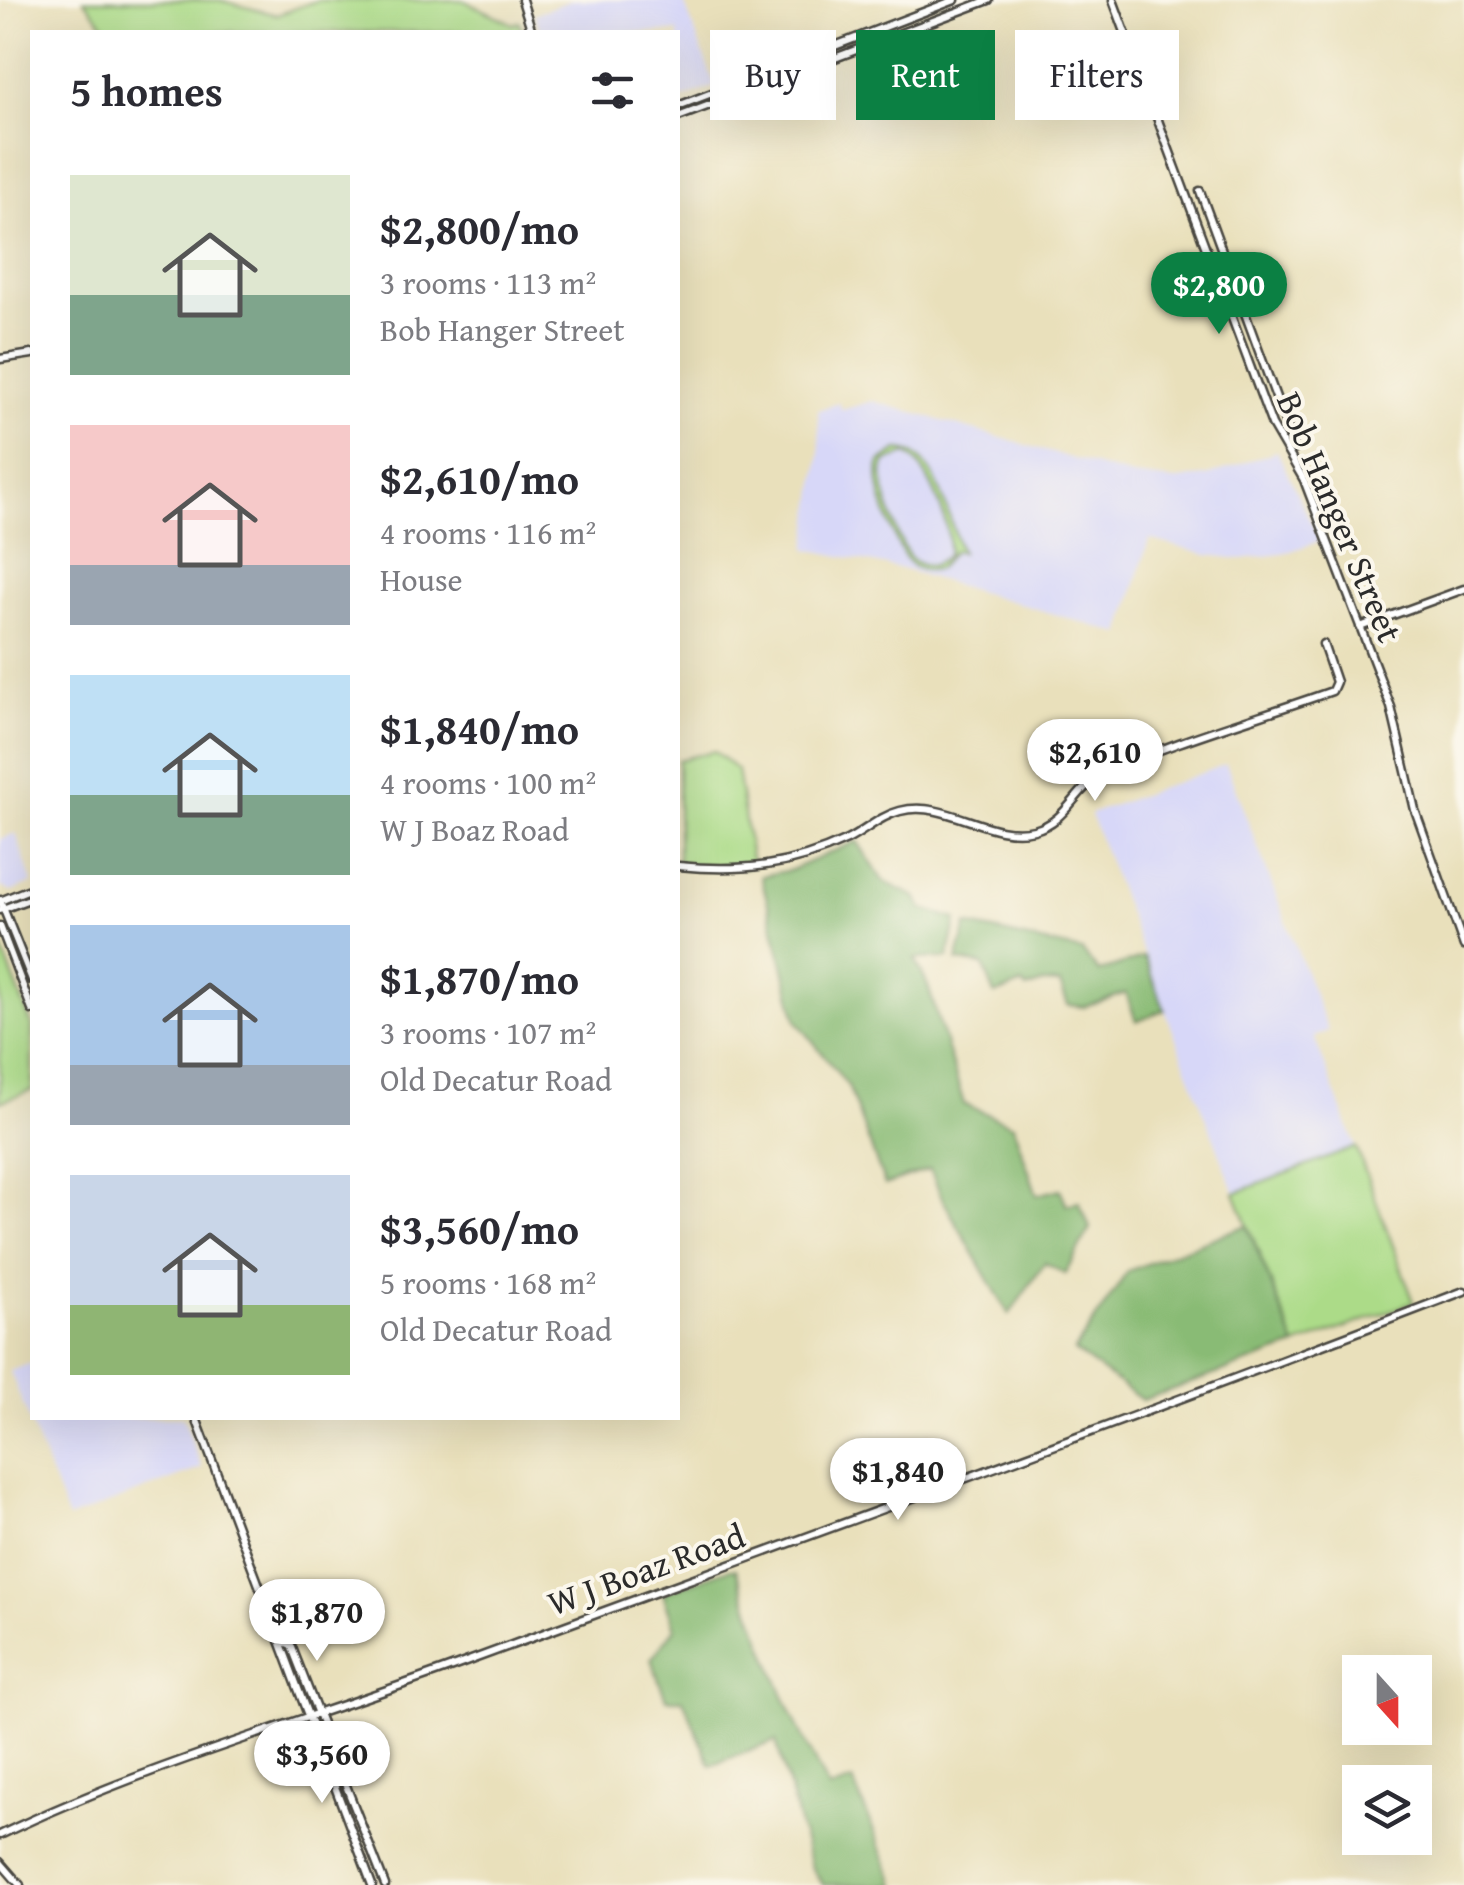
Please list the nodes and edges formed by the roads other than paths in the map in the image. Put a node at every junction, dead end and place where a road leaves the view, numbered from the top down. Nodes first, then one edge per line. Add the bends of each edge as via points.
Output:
1 (522, 0) edge
2 (955, 0) edge
3 (989, 0) edge
4 (1113, 0) edge
5 (531, 30) edge
6 (836, 45) edge
7 (836, 57) edge
8 (710, 94) edge
9 (710, 104) edge
10 (680, 105) edge
11 (680, 115) edge
12 (1200, 191) dead end
13 (30, 354) edge
14 (0, 359) edge
15 (1295, 449) dead end
16 (1464, 589) edge
17 (1360, 627) junction
18 (1323, 644) dead end
19 (680, 866) edge
20 (30, 889) edge
21 (30, 898) edge
22 (1, 904) edge
23 (0, 926) edge
24 (1464, 946) edge
25 (30, 975) edge
26 (30, 1005) edge
27 (1464, 1291) edge
28 (197, 1420) edge
29 (284, 1642) junction
30 (318, 1716) junction
31 (308, 1720) junction
32 (0, 1832) edge
33 (0, 1862) edge
34 (20, 1885) edge
35 (372, 1885) edge
36 (385, 1885) edge

1 - 5 street
2 - 6 street
3 - 7 street
4 - 17 street, Bob Hanger Street via 1272,425 1304,480
8 - 10 street
9 - 11 street
12 - 15 street, Bob Hanger Street
13 - 14 street
16 - 17 street
17 - 24 street, Bob Hanger Street
18 - 19 street via 1336,682 1332,692 1099,776 1048,826 1006,830 913,809 842,843 758,870
20 - 22 street
21 - 22 street
22 - 25 street
23 - 26 street
27 - 30 street, W J Boaz Road
28 - 29 street
29 - 30 street
29 - 31 street
30 - 31 street, W J Boaz Road
30 - 36 street
31 - 32 street, W J Boaz Road
31 - 35 street
33 - 34 street

